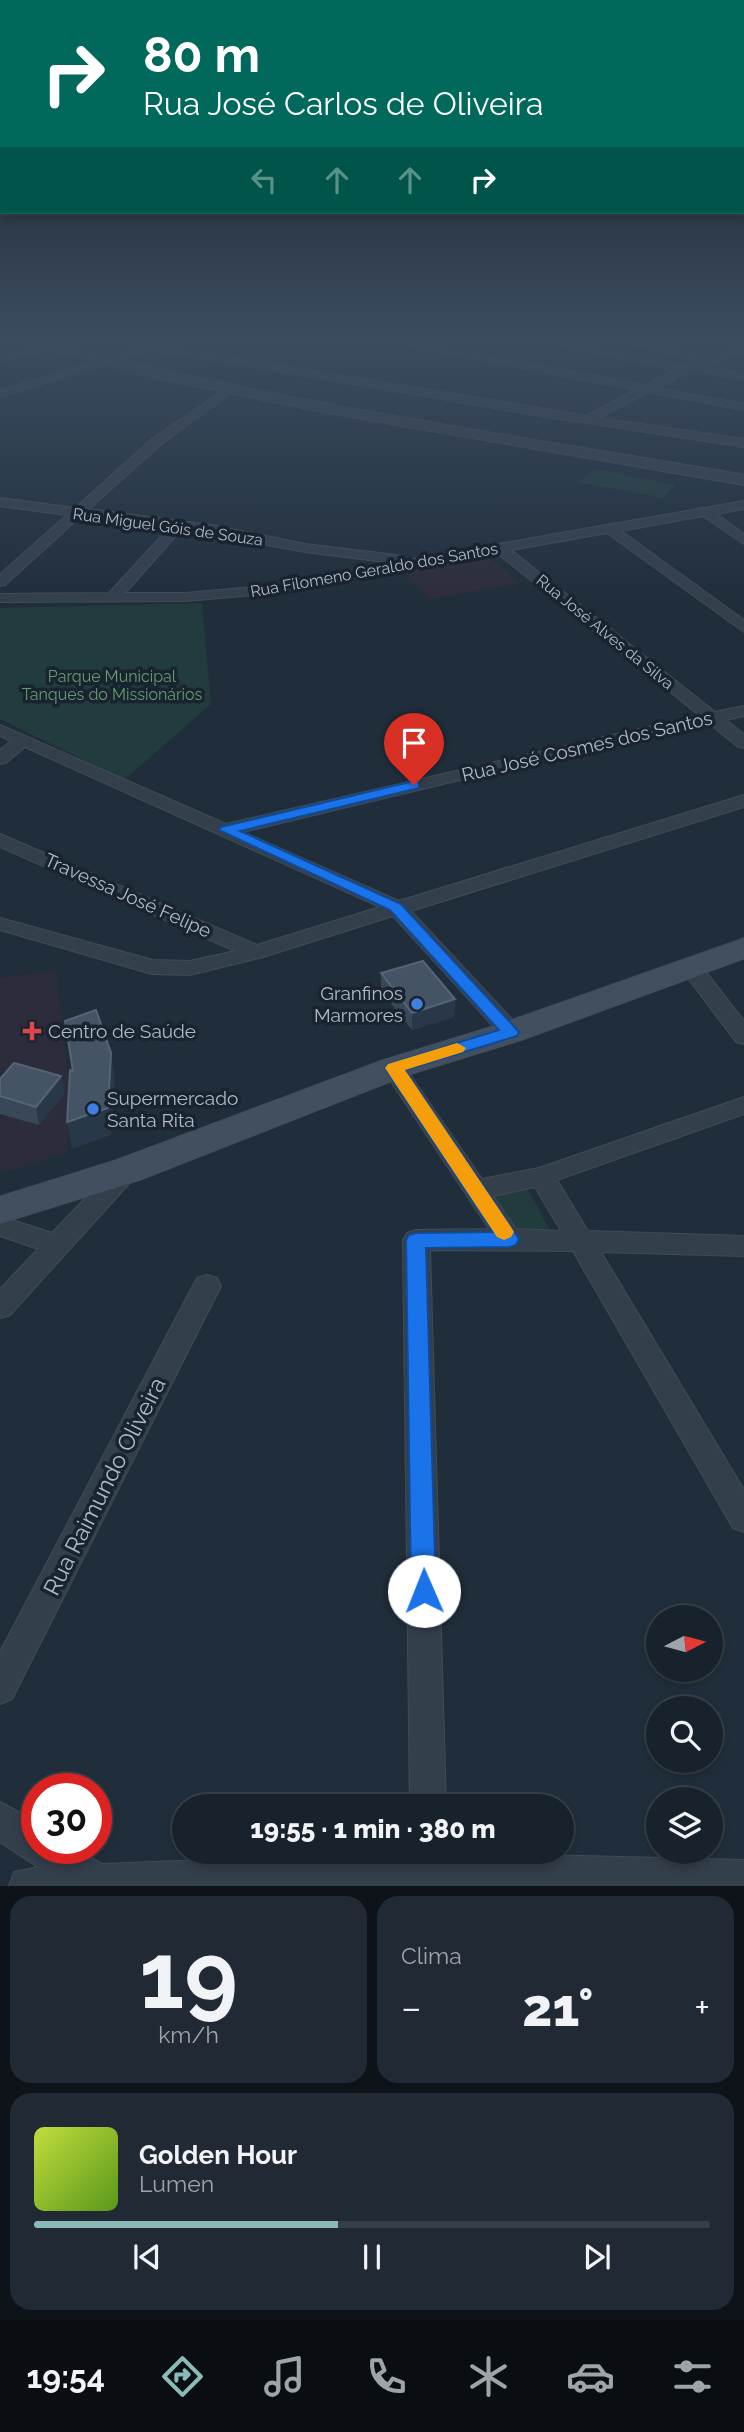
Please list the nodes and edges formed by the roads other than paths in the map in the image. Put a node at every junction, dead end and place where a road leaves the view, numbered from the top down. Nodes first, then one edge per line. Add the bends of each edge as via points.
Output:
1 (174, 429) edge
2 (444, 429) edge
3 (654, 429) edge
4 (744, 443) edge
5 (744, 480) edge
6 (0, 502) edge
7 (744, 505) edge
8 (706, 512) junction
9 (77, 514) junction
10 (178, 526) junction
11 (610, 528) junction
12 (744, 540) edge
13 (499, 548) junction
14 (419, 562) junction
15 (0, 582) edge
16 (0, 598) edge
17 (112, 598) junction
18 (744, 627) edge
19 (744, 711) edge
20 (712, 717) junction
21 (0, 730) edge
22 (22, 741) junction
23 (744, 743) edge
24 (0, 759) edge
25 (744, 800) edge
26 (226, 830) junction
27 (0, 840) edge
28 (396, 907) junction
29 (0, 924) edge
30 (744, 948) edge
31 (256, 952) junction
32 (692, 969) junction
33 (510, 1032) junction
34 (744, 1037) edge
35 (394, 1068) junction
36 (744, 1105) edge
37 (128, 1170) junction
38 (542, 1175) junction
39 (476, 1190) junction
40 (0, 1210) edge
41 (0, 1226) edge
42 (509, 1239) junction
43 (580, 1241) junction
44 (59, 1246) junction
45 (744, 1246) edge
46 (207, 1286) dead end
47 (0, 1307) edge
48 (744, 1518) edge
49 (0, 1687) edge
50 (428, 1794) edge
51 (0, 1821) edge
52 (21, 1834) edge
53 (68, 1864) edge
54 (430, 1869) edge
55 (744, 1879) edge
56 (97, 1883) junction
57 (28, 1886) edge

1 - 9 street
2 - 5 street
3 - 4 street
6 - 9 street, Rua Miguel Góis de Souza
7 - 8 street, Rua Filomeno Geraldo dos Santos
8 - 11 street, Rua Filomeno Geraldo dos Santos
8 - 12 street
9 - 10 street, Rua Miguel Góis de Souza
9 - 15 street
10 - 14 street, Rua Miguel Góis de Souza
10 - 17 street
11 - 13 street, Rua Filomeno Geraldo dos Santos
11 - 18 street
13 - 14 street, Rua Filomeno Geraldo dos Santos
13 - 20 street, Rua José Alves da Silva
14 - 17 street, Rua Filomeno Geraldo dos Santos via 226,594
16 - 17 street, Rua Filomeno Geraldo dos Santos
19 - 20 street, Rua José Cosmes dos Santos
20 - 23 street, Rua José Alves da Silva
20 - 26 street, Rua José Cosmes dos Santos
21 - 22 street
22 - 24 street
22 - 26 street
25 - 28 street
26 - 28 street
27 - 31 street, Travessa José Felipe
28 - 31 street
28 - 33 street
29 - 31 street via 152,967 190,968
30 - 32 main road
32 - 33 main road
32 - 34 street
33 - 35 main road
35 - 37 main road
35 - 39 street
36 - 38 street
37 - 40 main road
37 - 44 street
38 - 39 street
38 - 43 street
39 - 42 street
41 - 44 street
42 - 43 street
42 - 50 street via 416,1240
43 - 45 street
43 - 48 street
44 - 47 street
46 - 49 street, Rua Raimundo Oliveira
51 - 52 street
53 - 56 street
54 - 55 street
54 - 56 street
56 - 57 street

